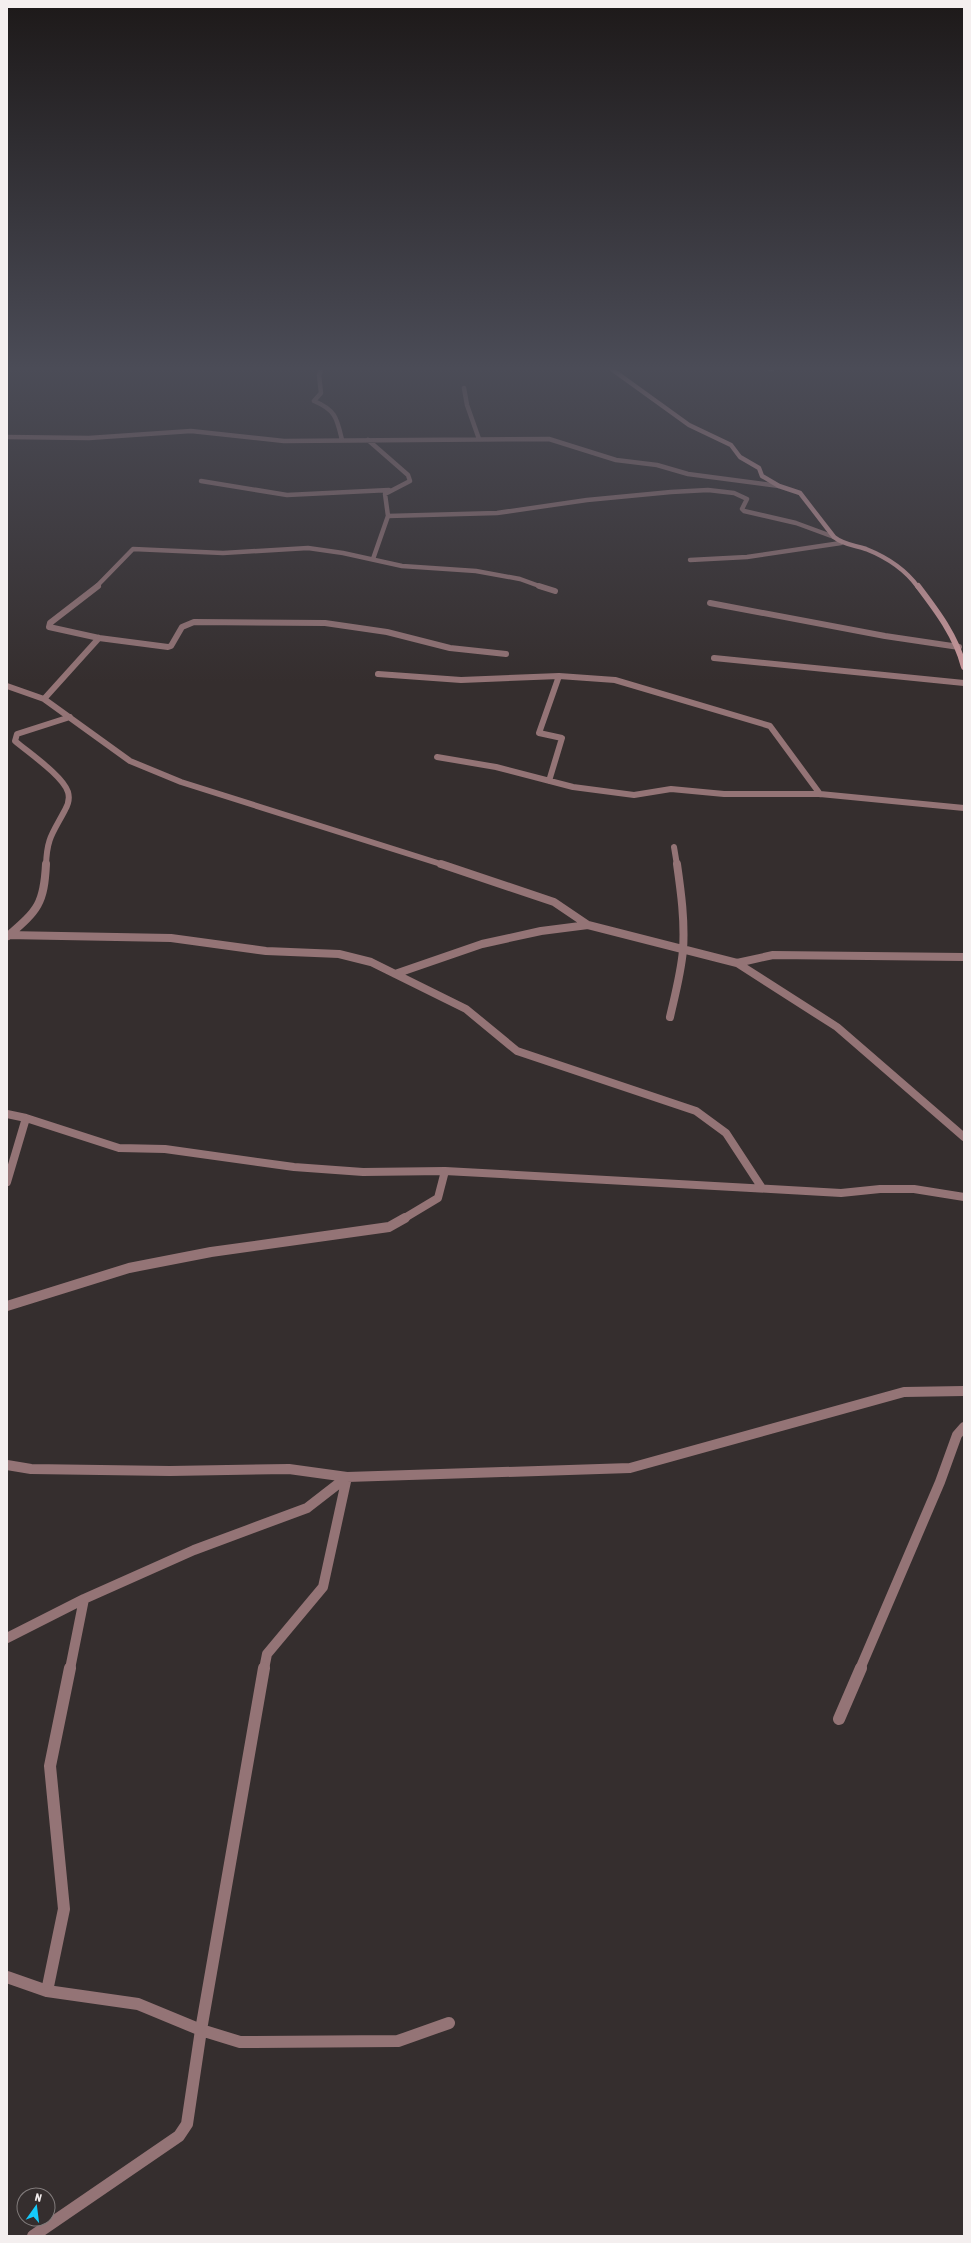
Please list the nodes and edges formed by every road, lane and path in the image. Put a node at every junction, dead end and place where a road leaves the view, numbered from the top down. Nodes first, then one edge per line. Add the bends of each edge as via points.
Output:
1 (405, 473) edge
2 (683, 473) edge
3 (760, 473) edge
4 (201, 481) dead end
5 (779, 486) junction
6 (389, 490) junction
7 (388, 516) junction
8 (834, 537) junction
9 (841, 542) junction
10 (373, 559) junction
11 (690, 560) dead end
12 (555, 591) dead end
13 (710, 603) dead end
14 (99, 638) junction
15 (959, 647) junction
16 (506, 654) dead end
17 (714, 658) dead end
18 (964, 667) edge
19 (378, 674) dead end
20 (559, 676) junction
21 (964, 683) edge
22 (7, 686) edge
23 (44, 699) junction
24 (70, 717) junction
25 (437, 758) dead end
26 (549, 781) junction
27 (820, 794) junction
28 (964, 808) edge
29 (674, 847) dead end
30 (588, 925) junction
31 (8, 936) edge
32 (683, 950) junction
33 (964, 957) edge
34 (737, 963) junction
35 (395, 974) junction
36 (670, 1017) dead end
37 (7, 1114) edge
38 (26, 1118) junction
39 (964, 1137) edge
40 (446, 1171) junction
41 (7, 1182) edge
42 (762, 1188) junction
43 (964, 1198) edge
44 (7, 1306) edge
45 (964, 1391) edge
46 (964, 1427) edge
47 (7, 1465) edge
48 (347, 1477) junction
49 (84, 1599) junction
50 (7, 1638) edge
51 (839, 1719) dead end
52 (7, 1977) edge
53 (47, 1991) junction
54 (449, 2023) dead end
55 (201, 2030) junction
56 (33, 2236) edge

1 - 6 street via 410,481
2 - 5 street
3 - 5 street
4 - 6 street via 287,495
5 - 8 street via 800,494
6 - 7 street via 384,498
7 - 8 street via 496,513 636,493 705,491 741,494 747,499 742,509 744,511 796,523
7 - 10 street
8 - 9 street
9 - 11 street via 723,561
9 - 15 street via 865,549 908,573 934,607
10 - 12 street via 402,566 476,571 520,579
10 - 14 street via 308,548 223,553 133,549 100,583 50,623 49,627
13 - 15 street via 885,636
14 - 16 street via 168,647 182,627 194,622 325,623 387,632 450,648
14 - 23 street
15 - 18 street
17 - 21 street
19 - 20 street via 461,680
20 - 26 street via 539,733 562,738
20 - 27 street via 615,680 770,726
22 - 23 street
23 - 24 street
24 - 30 street via 130,761 181,782 493,880 554,902
24 - 31 street via 25,730 17,734 14,741 54,775 68,791 69,803 50,834 45,886 40,906
25 - 26 street via 496,767
26 - 27 street via 634,796 671,789 724,794
27 - 28 street
29 - 32 street via 683,904
30 - 32 street
30 - 35 street via 541,931 482,944
31 - 35 street via 171,938 266,951 339,954 371,962
32 - 34 street
32 - 36 street
33 - 34 street via 773,955
34 - 39 street via 836,1027
35 - 42 street via 466,1009 517,1051 696,1111 726,1132
37 - 38 street
38 - 40 street via 119,1148 165,1149 294,1167 363,1172
38 - 41 street
40 - 42 street
40 - 44 street via 438,1198 389,1227 211,1252 129,1268
42 - 43 street via 841,1194 880,1189 914,1189
45 - 48 street via 904,1392 630,1468
46 - 51 street via 957,1434 940,1482
47 - 48 street via 31,1469 170,1471 289,1469
48 - 49 street via 308,1508 194,1550
48 - 55 street via 324,1586 267,1654
49 - 50 street
49 - 53 street via 50,1766 64,1909
52 - 53 street
53 - 55 street via 138,2004
54 - 55 street via 398,2041 240,2042
55 - 56 street via 187,2124 179,2136

